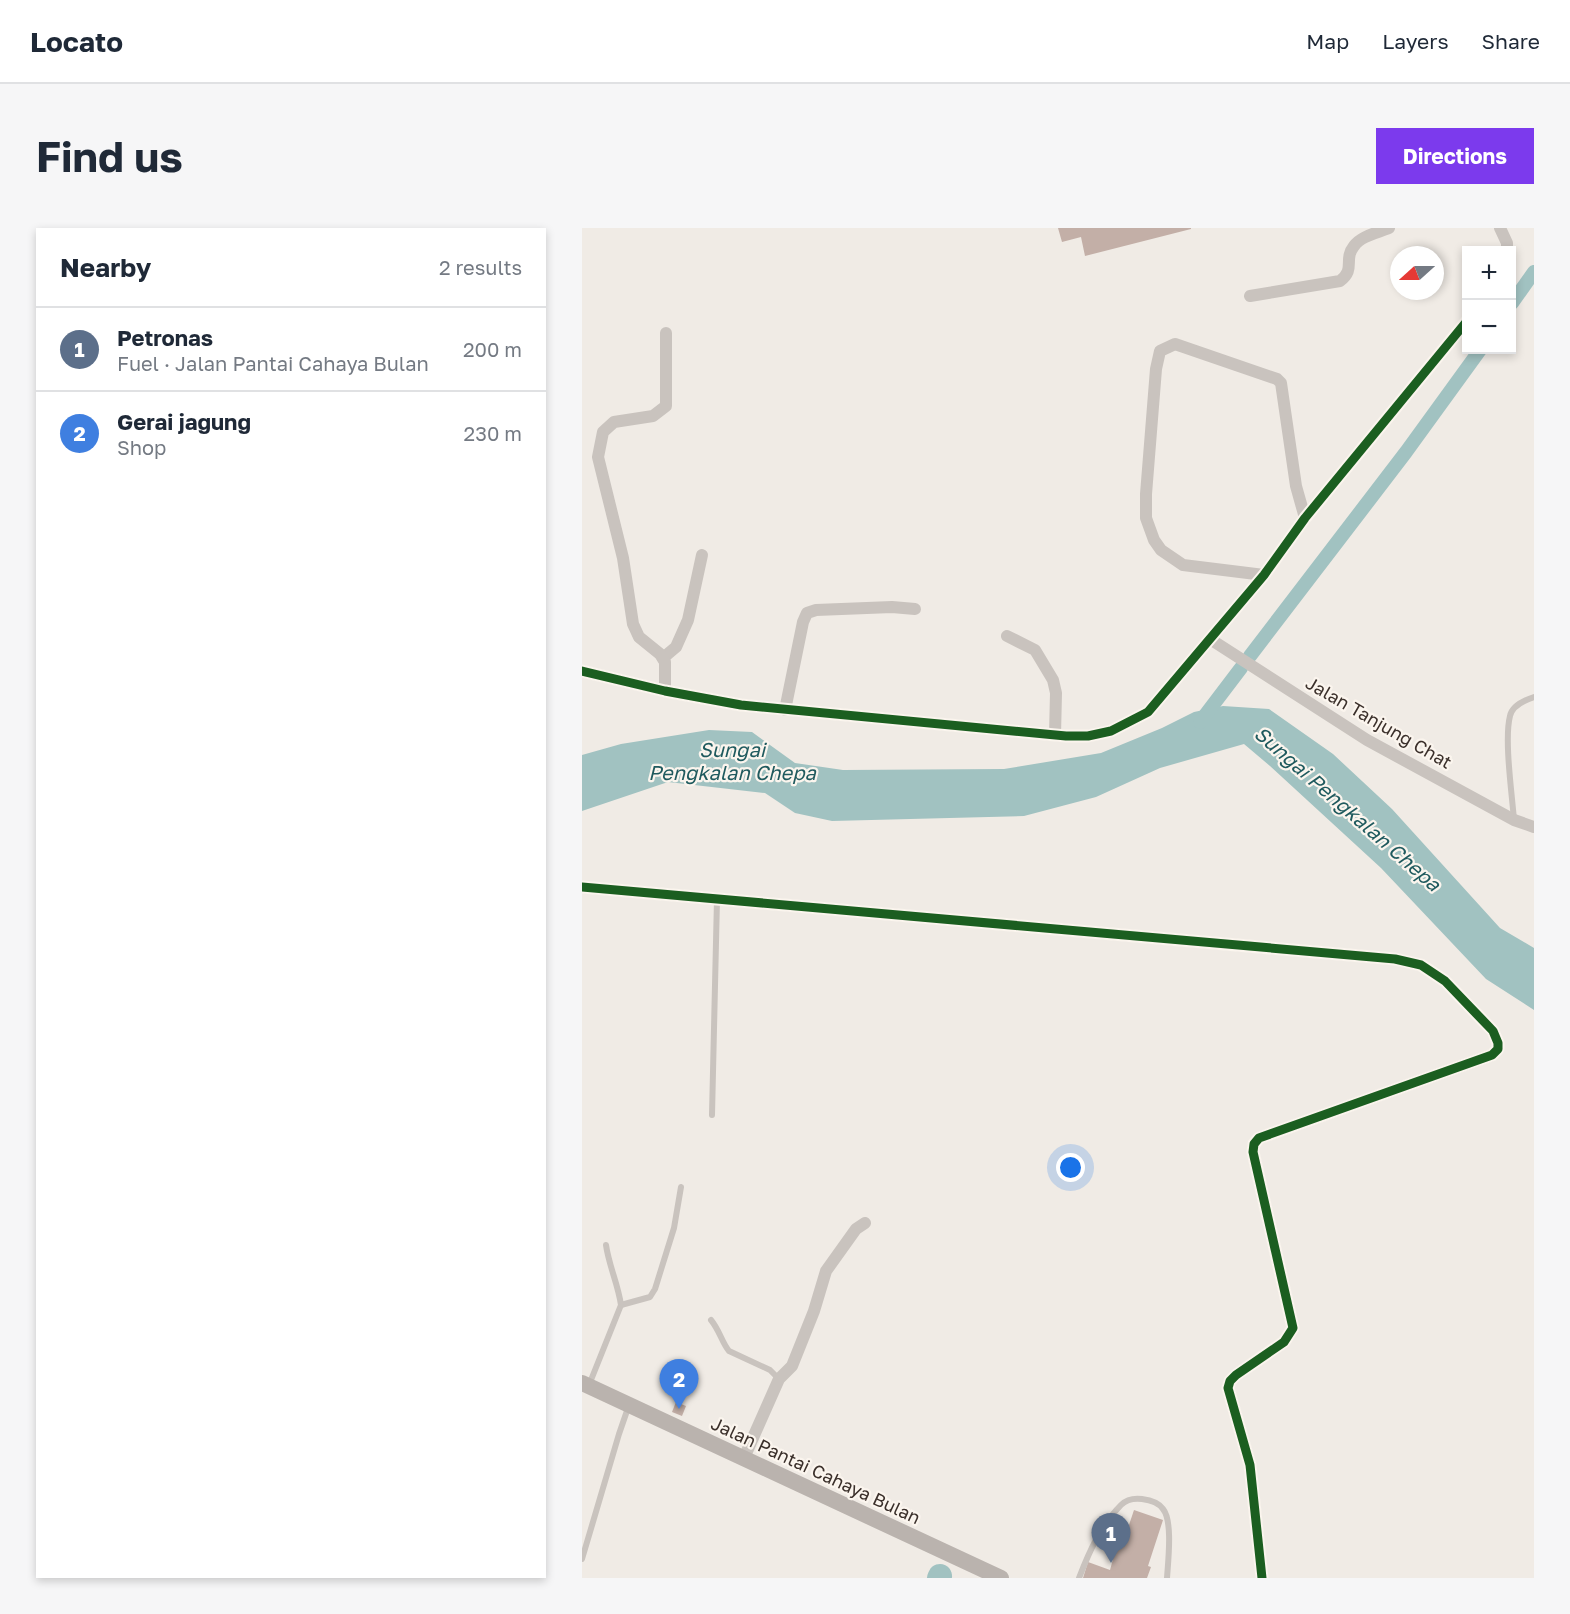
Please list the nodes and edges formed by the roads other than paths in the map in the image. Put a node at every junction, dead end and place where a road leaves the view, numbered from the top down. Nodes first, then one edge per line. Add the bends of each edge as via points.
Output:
1 (1389, 228) edge
2 (1500, 228) edge
3 (1507, 246) edge
4 (1250, 296) dead end
5 (1462, 327) edge
6 (666, 333) dead end
7 (1305, 518) junction
8 (702, 555) dead end
9 (1264, 575) junction
10 (915, 609) dead end
11 (1007, 636) dead end
12 (1210, 639) junction
13 (663, 658) junction
14 (582, 672) edge
15 (665, 691) junction
16 (1534, 697) edge
17 (785, 710) junction
18 (1055, 735) junction
19 (1514, 820) junction
20 (1534, 827) edge
21 (582, 887) edge
22 (717, 899) junction
23 (712, 1115) dead end
24 (681, 1187) dead end
25 (866, 1223) dead end
26 (606, 1245) dead end
27 (621, 1305) junction
28 (711, 1320) dead end
29 (779, 1379) junction
30 (585, 1384) edge
31 (630, 1405) junction
32 (744, 1458) junction
33 (582, 1559) edge
34 (1001, 1578) edge
35 (1079, 1578) edge
36 (1167, 1578) edge
37 (1262, 1578) edge

1 - 4 street via 1363,238 1353,247 1350,269 1340,281
2 - 3 street
5 - 7 street
6 - 13 street via 666,406 653,416 614,422 603,432 598,457 623,558 635,631
7 - 9 street
7 - 9 street via 1296,486 1281,383 1176,344 1160,351 1146,494 1146,518 1154,540 1161,550 1183,565
8 - 13 street via 688,620 676,647
9 - 12 street
10 - 17 street via 807,613
11 - 18 street via 1035,650 1053,680
12 - 18 street via 1148,712 1111,731 1088,736
12 - 19 street, Jalan Tanjung Chat via 1368,740
13 - 15 street
14 - 15 street
15 - 17 street
16 - 19 lane via 1522,701 1510,715 1508,742
17 - 18 street
19 - 20 street, Jalan Tanjung Chat
21 - 22 street
22 - 23 lane
22 - 37 street via 1395,959 1420,965 1445,981 1493,1031 1498,1049 1492,1055 1259,1138 1254,1144 1293,1328 1284,1342 1236,1375 1228,1388 1250,1465
24 - 27 lane via 674,1228 655,1289 650,1297
25 - 29 street via 856,1229 826,1271 792,1366
26 - 27 lane
27 - 30 lane
28 - 29 lane via 729,1351 770,1370
29 - 32 street
30 - 31 main road, Jalan Pantai Cahaya Bulan
31 - 32 main road, Jalan Pantai Cahaya Bulan
31 - 33 lane
32 - 34 main road, Jalan Pantai Cahaya Bulan
35 - 36 lane via 1099,1534 1121,1505 1135,1498 1157,1503 1167,1516

